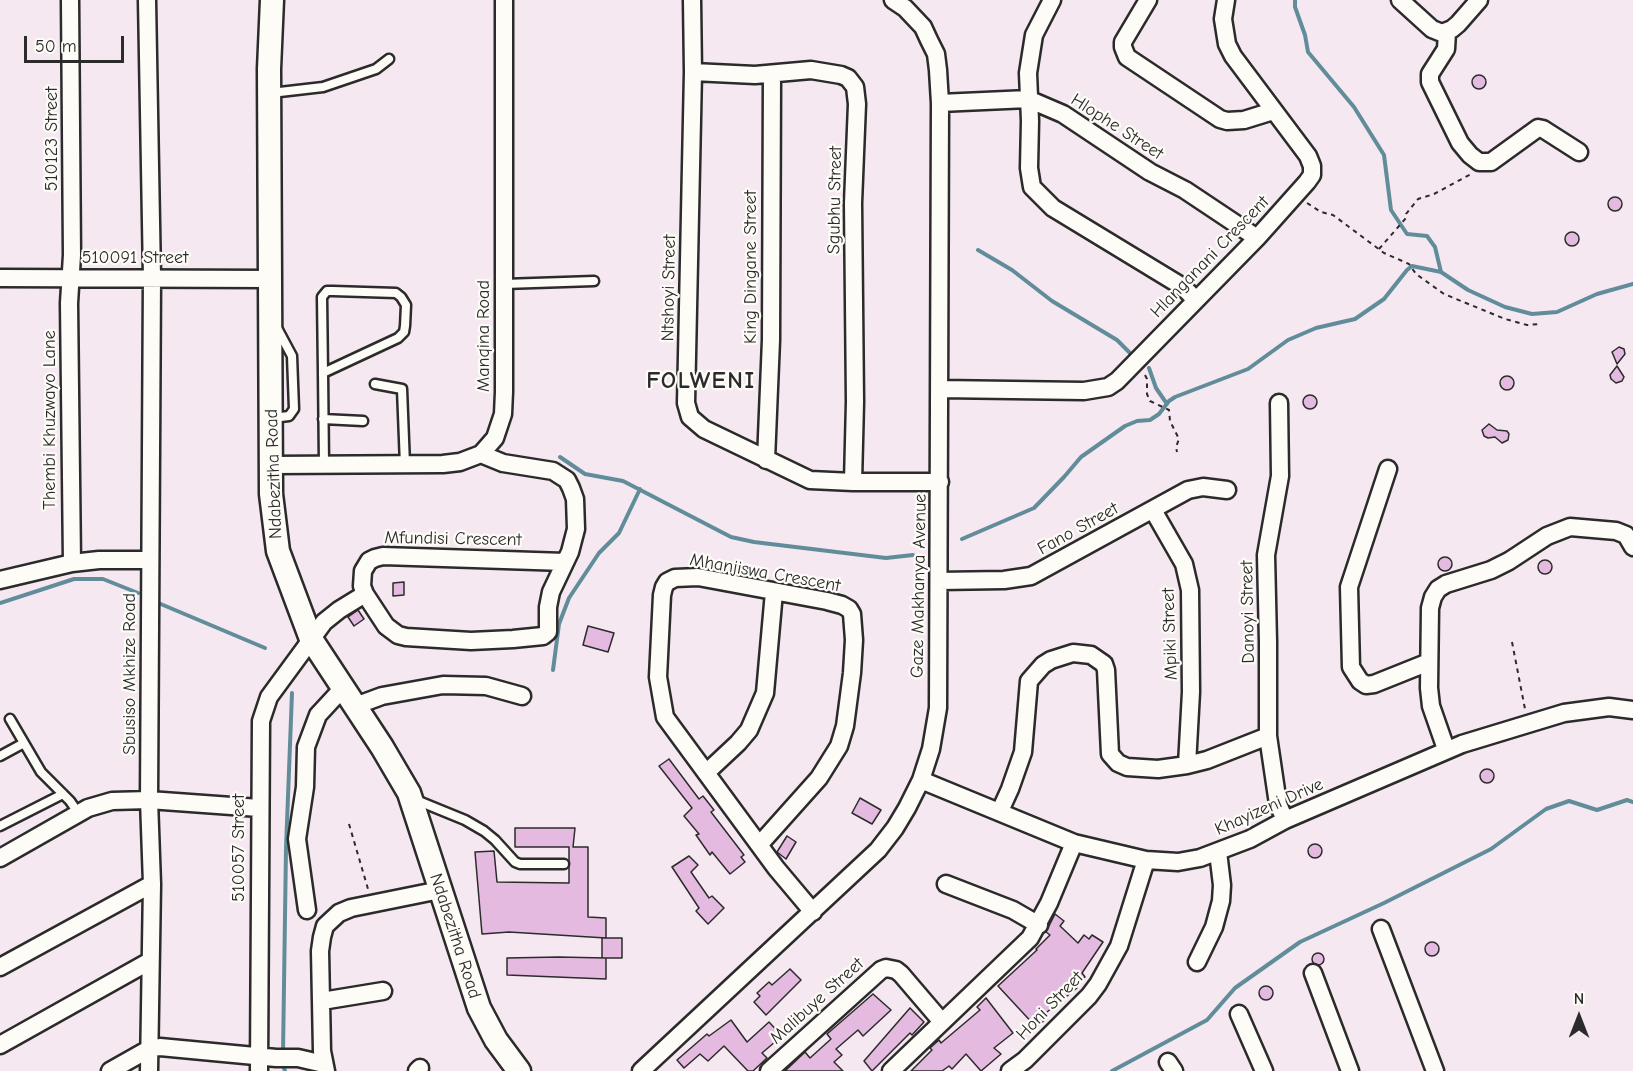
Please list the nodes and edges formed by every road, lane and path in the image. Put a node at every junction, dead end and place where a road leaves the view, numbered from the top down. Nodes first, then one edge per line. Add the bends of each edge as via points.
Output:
1 (70, 0) edge
2 (147, 0) edge
3 (272, 0) edge
4 (504, 0) edge
5 (692, 0) edge
6 (1052, 0) edge
7 (1148, 0) edge
8 (1226, 0) edge
9 (1400, 0) edge
10 (1479, 0) edge
11 (904, 3) edge
12 (1447, 32) junction
13 (389, 59) dead end
14 (693, 72) junction
15 (772, 75) junction
16 (270, 93) junction
17 (1028, 99) junction
18 (940, 103) junction
19 (1273, 111) junction
20 (1579, 152) dead end
21 (1484, 163) junction
22 (1297, 194) junction
23 (1257, 238) junction
24 (1379, 249) junction
25 (152, 277) junction
26 (0, 278) edge
27 (70, 278) junction
28 (271, 279) junction
29 (594, 281) dead end
30 (504, 284) junction
31 (1196, 300) junction
32 (1539, 324) dead end
33 (1134, 364) junction
34 (322, 373) junction
35 (375, 384) dead end
36 (940, 389) junction
37 (1279, 402) dead end
38 (324, 420) junction
39 (363, 421) dead end
40 (1177, 452) dead end
41 (481, 454) junction
42 (766, 460) junction
43 (324, 464) junction
44 (271, 465) junction
45 (405, 465) junction
46 (1388, 470) dead end
47 (853, 482) junction
48 (940, 482) junction
49 (1227, 490) dead end
50 (1153, 510) junction
51 (1633, 547) edge
52 (150, 560) junction
53 (565, 562) junction
54 (72, 563) junction
55 (0, 580) edge
56 (939, 581) junction
57 (774, 592) junction
58 (365, 594) junction
59 (311, 639) junction
60 (1512, 642) dead end
61 (1430, 662) junction
62 (522, 696) dead end
63 (349, 697) junction
64 (1633, 710) edge
65 (10, 719) dead end
66 (1527, 724) junction
67 (1268, 736) junction
68 (24, 743) junction
69 (1446, 750) junction
70 (0, 756) edge
71 (1187, 765) junction
72 (706, 772) junction
73 (921, 780) junction
74 (63, 794) junction
75 (411, 798) junction
76 (149, 800) junction
77 (259, 808) junction
78 (1000, 811) junction
79 (79, 814) junction
80 (1285, 820) junction
81 (349, 824) dead end
82 (0, 826) edge
83 (1074, 843) junction
84 (760, 844) junction
85 (1218, 852) junction
86 (0, 858) edge
87 (1146, 860) junction
88 (564, 864) dead end
89 (152, 884) junction
90 (946, 884) dead end
91 (440, 890) junction
92 (373, 903) junction
93 (307, 910) dead end
94 (813, 912) junction
95 (1039, 925) junction
96 (1381, 929) dead end
97 (150, 961) junction
98 (1197, 962) dead end
99 (0, 967) edge
100 (1313, 973) dead end
101 (383, 991) dead end
102 (322, 1001) junction
103 (1239, 1014) dead end
104 (942, 1022) junction
105 (0, 1045) edge
106 (149, 1049) junction
107 (259, 1064) edge
108 (325, 1068) edge
109 (110, 1071) edge
110 (149, 1071) edge
111 (519, 1071) edge
112 (641, 1071) edge
113 (769, 1071) edge
114 (891, 1071) edge
115 (1010, 1071) edge
116 (1264, 1071) edge
117 (1350, 1071) edge
118 (1435, 1071) edge

1 - 27 street, 510123 Street
2 - 25 street
3 - 16 street, Ndabezitha Road
4 - 30 street, Manqina Road
5 - 14 street, Ntshoyi Street
6 - 17 street via 1034,35
7 - 19 street via 1123,42 1127,57 1220,119 1244,120
8 - 19 street, Hlanganani Crescent via 1223,19 1227,44
9 - 12 street via 1432,29
10 - 12 street
11 - 18 street, Gaze Makhanya Avenue via 936,54
12 - 21 street via 1446,49 1430,74 1430,82 1460,143
13 - 16 lane via 376,69 323,87
14 - 15 street, Sgubhu Street
14 - 42 street, Ntshoyi Street via 687,410 704,429
15 - 42 street, King Dingane Street via 771,340
15 - 47 street, Sgubhu Street via 805,70 841,75 853,83 857,94
16 - 28 street, Ndabezitha Road
17 - 18 street, Hlophe Street
17 - 23 street, Hlophe Street via 1075,120
17 - 31 street via 1030,180 1035,192 1183,287
18 - 36 street, Gaze Makhanya Avenue
19 - 22 street, Hlanganani Crescent via 1312,166 1312,175
20 - 21 street via 1538,128 1501,157
21 - 24 path via 1434,194 1418,199
22 - 23 street, Hlanganani Crescent
22 - 24 path
23 - 31 street, Hlanganani Crescent
24 - 32 path via 1409,264 1416,274 1463,303 1505,319
25 - 27 street, 510091 Street
25 - 28 street, 510091 Street
25 - 52 street, Sbusiso Mkhize Road
26 - 27 street, 510091 Street
27 - 54 street, Thembi Khuzwayo Lane
28 - 44 street, Ndabezitha Road
29 - 30 lane
30 - 41 street, Manqina Road via 502,414 495,438
31 - 33 street, Hlanganani Crescent
33 - 36 street, Hlanganani Crescent via 1117,381 1095,390
33 - 40 path via 1147,379 1150,401 1169,410 1179,439
34 - 34 lane via 324,293 396,293 401,297 406,305 404,332 398,338
34 - 38 lane
35 - 45 lane via 402,389
36 - 48 street, Gaze Makhanya Avenue
37 - 67 street, Danoyi Street via 1280,476 1266,555
38 - 39 lane
38 - 43 lane
41 - 45 street via 460,462
41 - 53 street via 503,463 553,471 567,480 575,499 576,529
42 - 47 street, Ntshoyi Street via 810,480
43 - 44 street
43 - 45 street
44 - 59 street, Ndabezitha Road via 278,551
46 - 61 street via 1349,587 1351,667 1366,685
47 - 48 street, Ntshoyi Street
48 - 56 street, Gaze Makhanya Avenue
49 - 50 street, Fano Street via 1188,490
50 - 56 street, Fano Street via 1031,576
50 - 71 street, Mpiki Street via 1184,564 1190,590
51 - 61 street via 1626,535 1616,531 1570,527 1547,536 1491,570 1446,584 1438,589 1430,608
52 - 54 street
52 - 76 street, Sbusiso Mkhize Road
53 - 58 street, Mfundisi Crescent via 383,556 369,561 363,571
53 - 58 street via 551,592 550,628 543,636 486,641 398,636 386,626
54 - 55 street
56 - 73 street, Gaze Makhanya Avenue via 938,708
57 - 72 street via 765,693 749,730
57 - 72 street, Mhanjiswa Crescent via 698,577 675,578 664,587 658,658 665,717
57 - 84 street, Mhanjiswa Crescent via 849,609 854,640 849,700 839,746 819,778
58 - 59 street, 510057 Street via 332,615
59 - 63 street, Ndabezitha Road
59 - 77 street, 510057 Street via 264,710 259,735
60 - 66 path
61 - 69 street via 1431,706
62 - 63 street via 486,686 442,685 382,696
63 - 75 street, Ndabezitha Road
63 - 93 street via 318,715 306,747 297,839
64 - 66 street, Khayizeni Drive via 1586,710
65 - 68 lane
66 - 69 street, Khayizeni Drive
67 - 71 street
67 - 80 street, Danoyi Street via 1278,804
68 - 70 lane
68 - 74 lane via 41,772
69 - 80 street, Khayizeni Drive
71 - 78 street via 1141,769 1113,759 1108,745 1104,664 1092,655 1073,653 1042,665 1029,681 1023,752
72 - 84 street, Mhanjiswa Crescent
73 - 78 street, Khayizeni Drive
73 - 94 street, Gaze Makhanya Avenue via 878,850
74 - 79 lane
74 - 82 lane
75 - 88 lane via 484,831 520,864
75 - 91 street, Ndabezitha Road
76 - 77 street
76 - 79 street via 112,801
76 - 89 street, Sbusiso Mkhize Road
77 - 107 street, 510057 Street
78 - 83 street, Khayizeni Drive
79 - 86 street
80 - 85 street, Khayizeni Drive
81 - 92 path
83 - 87 street, Khayizeni Drive
83 - 95 street
84 - 94 street, Mhanjiswa Crescent
85 - 87 street, Khayizeni Drive via 1178,862
85 - 98 street via 1221,901 1214,927
87 - 115 street, Honi Street via 1119,946 1098,984
89 - 97 street, Sbusiso Mkhize Road
89 - 99 street
90 - 95 street via 1013,910
91 - 92 street
91 - 111 street, Ndabezitha Road via 479,1008
92 - 102 street via 339,913 325,926 320,951
94 - 112 street, Gaze Makhanya Avenue
95 - 104 street via 1023,946
96 - 118 street
97 - 105 street
97 - 106 street, Sbusiso Mkhize Road
100 - 117 street
101 - 102 street
102 - 108 street
103 - 116 street
104 - 113 street, Malibuye Street via 901,974 891,968 881,969
104 - 114 street
106 - 107 street via 177,1048
106 - 109 street
106 - 110 street, Sbusiso Mkhize Road
107 - 108 street via 298,1058

